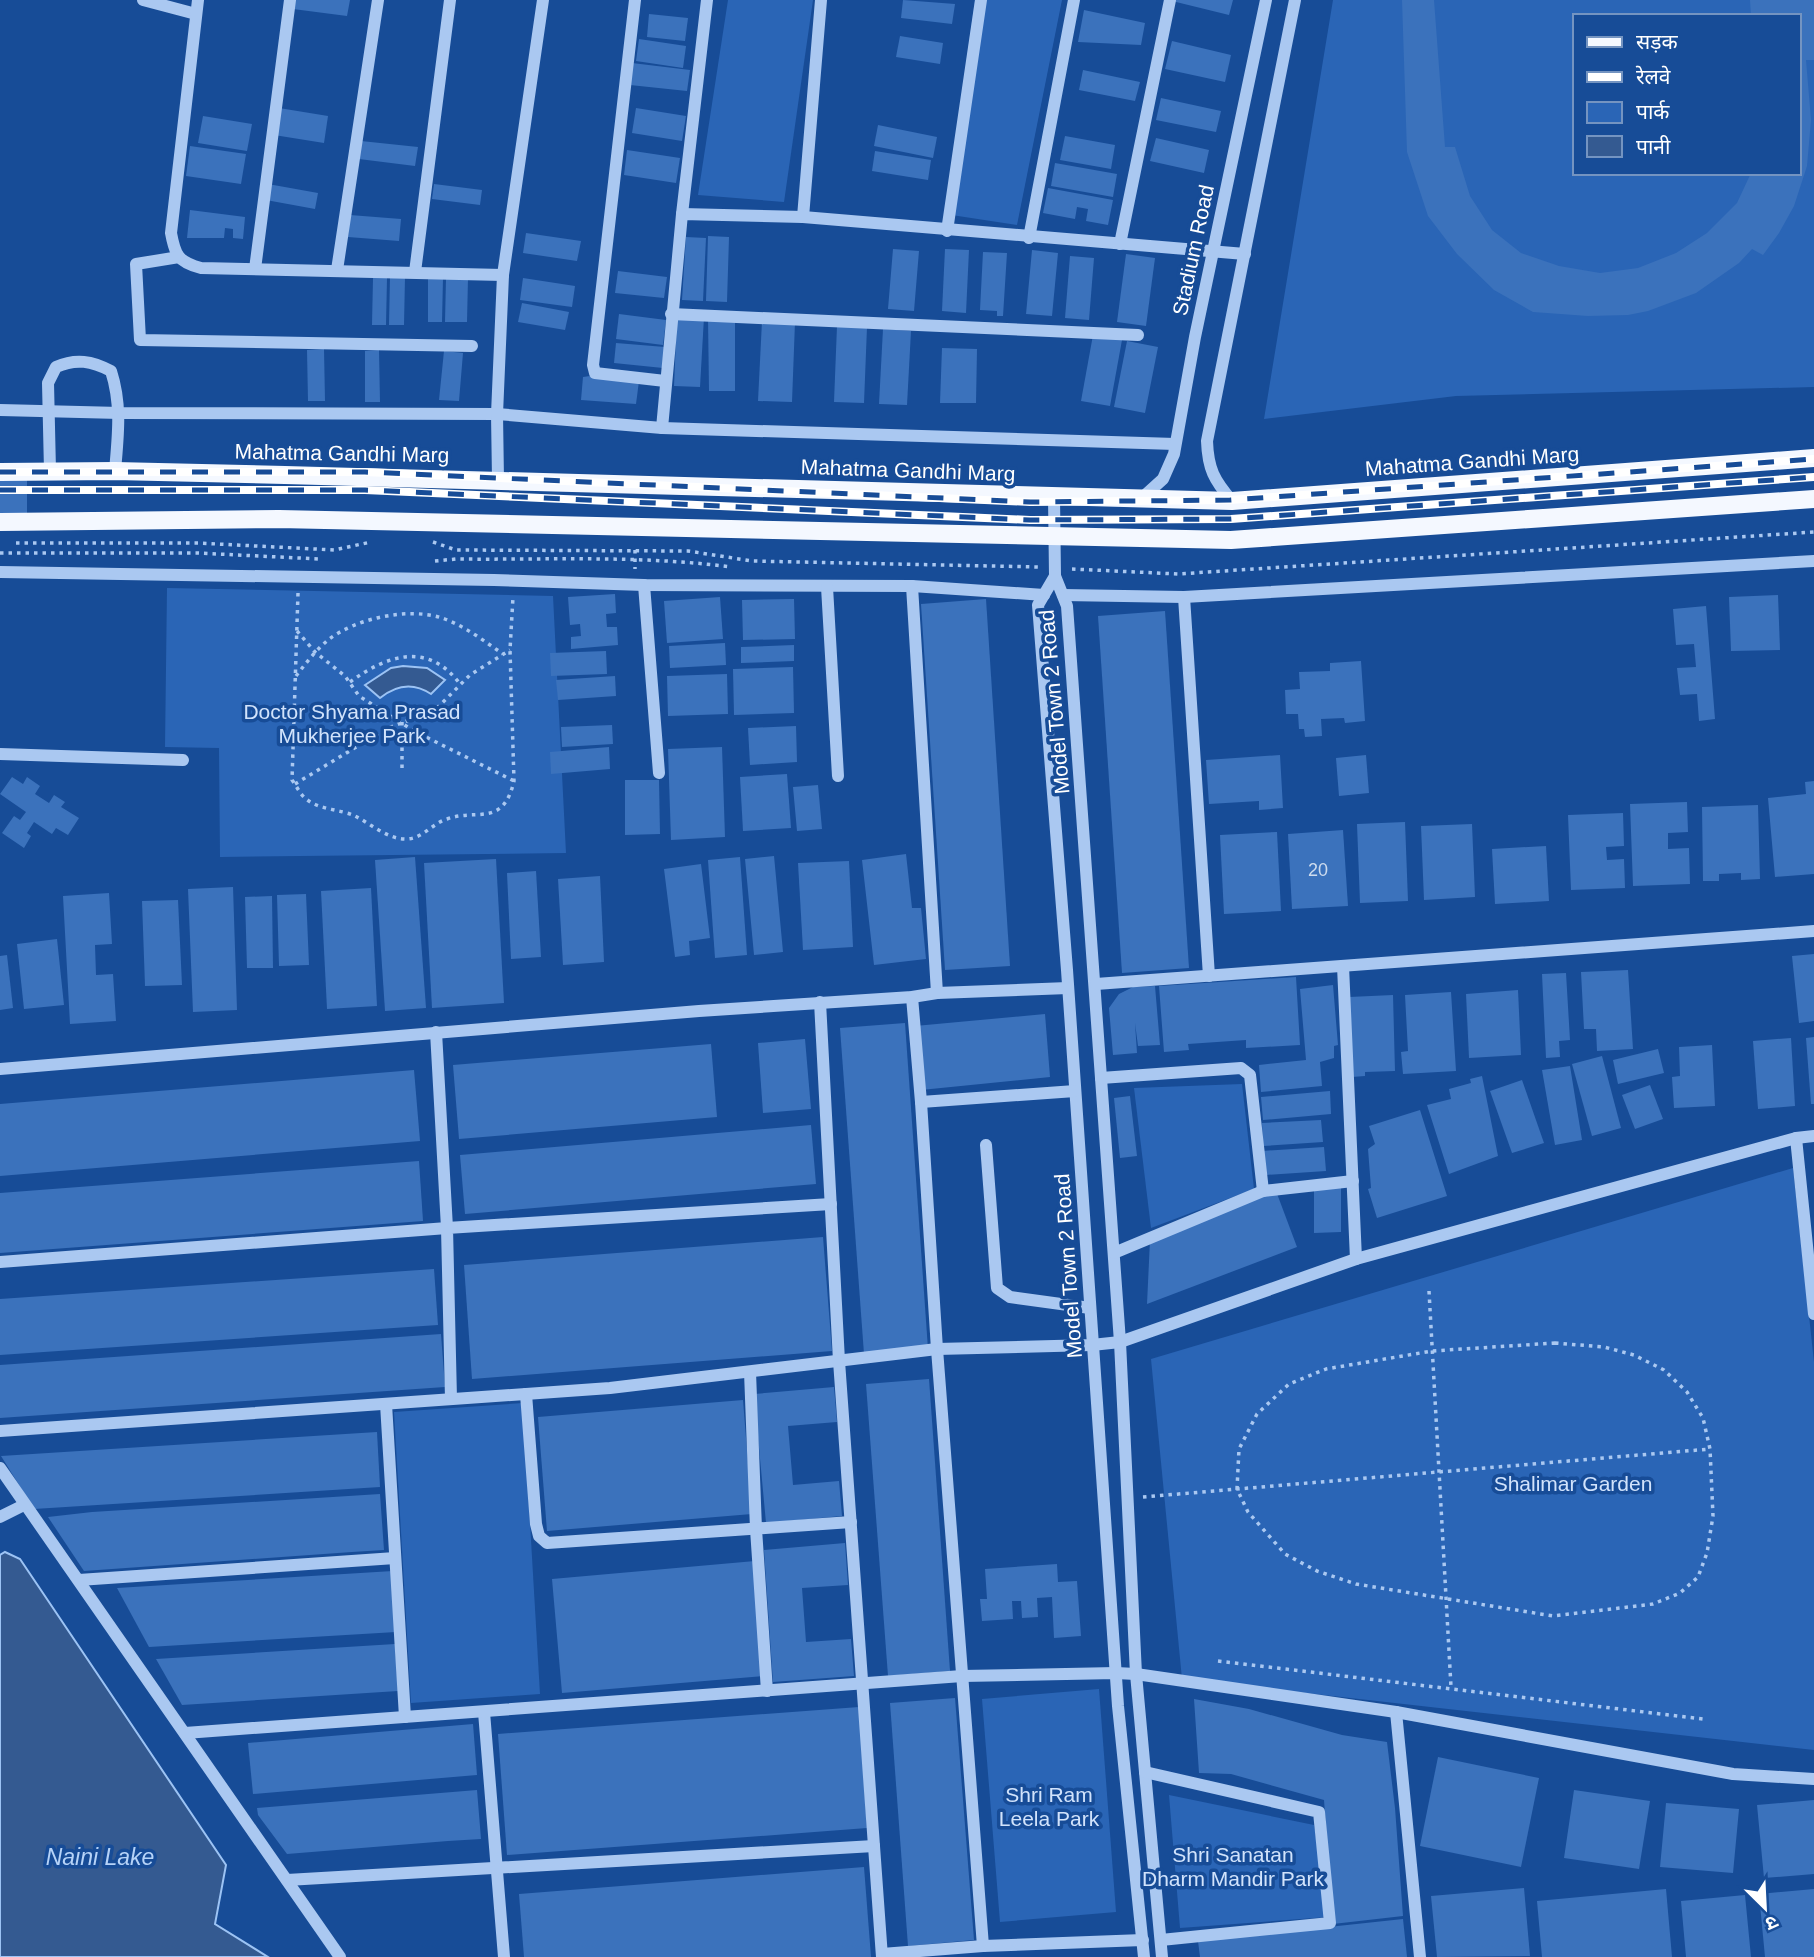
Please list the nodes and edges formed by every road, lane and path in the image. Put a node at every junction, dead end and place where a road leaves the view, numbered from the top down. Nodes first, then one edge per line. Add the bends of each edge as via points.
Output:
1 (143, 0) edge
2 (198, 0) edge
3 (290, 0) edge
4 (378, 0) edge
5 (450, 0) edge
6 (543, 0) edge
7 (635, 0) edge
8 (708, 0) edge
9 (821, 0) edge
10 (981, 0) edge
11 (1074, 0) edge
12 (1170, 0) edge
13 (1266, 0) edge
14 (1295, 0) edge
15 (196, 14) junction
16 (682, 214) junction
17 (803, 217) junction
18 (947, 231) junction
19 (1029, 238) junction
20 (1120, 244) junction
21 (1213, 251) junction
22 (1245, 254) junction
23 (179, 257) junction
24 (255, 269) junction
25 (337, 270) junction
26 (415, 272) junction
27 (503, 275) junction
28 (671, 314) junction
29 (1138, 335) dead end
30 (472, 346) dead end
31 (664, 381) junction
32 (0, 410) edge
33 (49, 411) junction
34 (120, 413) junction
35 (497, 414) junction
36 (662, 428) junction
37 (1175, 443) junction
38 (1814, 458) edge
39 (50, 471) junction
40 (115, 471) junction
41 (0, 472) edge
42 (498, 480) junction
43 (1054, 497) junction
44 (1142, 498) junction
45 (1814, 499) edge
46 (1232, 501) junction
47 (0, 522) edge
48 (1814, 532) edge
49 (1055, 535) junction
50 (382, 539) dead end
51 (431, 542) dead end
52 (13, 543) dead end
53 (635, 550) junction
54 (0, 553) edge
55 (321, 559) dead end
56 (635, 560) junction
57 (1814, 561) edge
58 (429, 562) dead end
59 (739, 568) dead end
60 (635, 571) dead end
61 (0, 572) edge
62 (1055, 572) junction
63 (298, 577) junction
64 (514, 580) junction
65 (644, 585) junction
66 (912, 586) junction
67 (827, 587) junction
68 (1044, 595) junction
69 (1063, 595) junction
70 (1184, 597) junction
71 (297, 630) junction
72 (510, 650) junction
73 (315, 652) junction
74 (503, 654) junction
75 (296, 676) junction
76 (350, 682) junction
77 (461, 685) junction
78 (401, 722) junction
79 (0, 754) edge
80 (183, 760) dead end
81 (402, 772) dead end
82 (659, 773) dead end
83 (838, 776) dead end
84 (514, 781) junction
85 (295, 784) junction
86 (1814, 931) edge
87 (1343, 966) junction
88 (1209, 976) junction
89 (1096, 984) junction
90 (1068, 988) junction
91 (937, 993) junction
92 (912, 997) junction
93 (820, 1002) junction
94 (436, 1032) junction
95 (0, 1069) edge
96 (1101, 1078) junction
97 (1075, 1091) junction
98 (921, 1102) junction
99 (1814, 1136) edge
100 (1796, 1138) junction
101 (986, 1145) dead end
102 (1353, 1181) junction
103 (1263, 1191) junction
104 (831, 1204) junction
105 (447, 1228) junction
106 (1114, 1253) junction
107 (1356, 1259) junction
108 (0, 1262) edge
109 (1429, 1291) dead end
110 (1090, 1308) junction
111 (1814, 1314) edge
112 (1120, 1342) junction
113 (1092, 1345) junction
114 (937, 1349) junction
115 (1432, 1351) junction
116 (839, 1361) junction
117 (750, 1372) junction
118 (526, 1394) junction
119 (451, 1399) junction
120 (386, 1404) junction
121 (0, 1431) edge
122 (1710, 1449) junction
123 (0, 1468) edge
124 (1439, 1472) junction
125 (1237, 1489) junction
126 (1127, 1499) junction
127 (24, 1505) junction
128 (0, 1517) edge
129 (851, 1522) junction
130 (756, 1529) junction
131 (395, 1558) junction
132 (79, 1580) junction
133 (1446, 1600) junction
134 (1218, 1661) dead end
135 (1116, 1673) junction
136 (1136, 1674) junction
137 (962, 1676) junction
138 (862, 1684) junction
139 (1451, 1687) junction
140 (767, 1691) junction
141 (484, 1712) junction
142 (1396, 1712) junction
143 (405, 1717) junction
144 (1703, 1719) dead end
145 (185, 1734) junction
146 (1145, 1772) junction
147 (1814, 1779) edge
148 (874, 1846) junction
149 (498, 1868) junction
150 (287, 1880) junction
151 (1143, 1940) junction
152 (1161, 1940) junction
153 (983, 1946) junction
154 (882, 1955) edge
155 (340, 1957) edge
156 (504, 1957) edge
157 (1144, 1957) edge
158 (1162, 1957) edge
159 (1420, 1957) edge

1 - 15 street
2 - 15 street
3 - 24 street
4 - 25 street
5 - 26 street
6 - 27 street
7 - 31 street via 593,365 595,373 605,376
8 - 16 street
9 - 17 street
10 - 18 street
11 - 19 street
12 - 20 street
13 - 21 street, Stadium Road
14 - 22 street
15 - 23 street via 171,233
16 - 17 street
16 - 28 street
17 - 18 street
18 - 19 street
19 - 20 street
20 - 21 street
21 - 22 street
21 - 37 street, Stadium Road
22 - 46 street via 1207,441 1211,472
23 - 24 street via 185,264 201,268
23 - 30 street via 136,264 140,340
24 - 25 street
25 - 26 street
26 - 27 street
27 - 35 street
28 - 29 street
28 - 31 street
31 - 36 street
32 - 33 street
33 - 34 street
33 - 34 street via 48,383 56,367 70,361 95,363 111,371
33 - 39 street
34 - 35 street
34 - 40 street
35 - 36 street
35 - 42 street
36 - 37 street
37 - 44 street, Stadium Road via 1163,478
38 - 46 main road, Mahatma Gandhi Marg
39 - 40 main road, Mahatma Gandhi Marg
39 - 41 main road, Mahatma Gandhi Marg
40 - 42 main road, Mahatma Gandhi Marg
42 - 43 main road, Mahatma Gandhi Marg
43 - 44 main road, Mahatma Gandhi Marg
43 - 49 street
44 - 46 main road, Mahatma Gandhi Marg
45 - 49 main road via 1231,540
47 - 49 main road via 279,519
48 - 62 path via 1178,574
49 - 62 street
50 - 52 path via 334,550 198,543
51 - 53 path via 456,550
53 - 56 path
53 - 62 path via 688,551 752,561
54 - 55 path via 198,553
56 - 58 path
56 - 59 path
56 - 60 path
57 - 70 street
61 - 63 street
62 - 68 street, Model Town 2 Road
62 - 69 street, Model Town 2 Road
63 - 64 street
63 - 71 path
64 - 65 street
64 - 72 path
65 - 67 street
65 - 82 street
66 - 67 street
66 - 68 street
66 - 91 street
67 - 83 street
68 - 90 street, Model Town 2 Road via 1038,605
69 - 70 street
69 - 89 street, Model Town 2 Road
70 - 88 street
71 - 73 path
71 - 75 path
72 - 74 path
72 - 84 path
73 - 74 path via 361,622 400,614 441,618
73 - 75 path
73 - 76 path
74 - 77 path
75 - 85 path
76 - 77 path via 393,657 416,657 438,662
76 - 78 path via 359,695
77 - 78 path via 435,710
78 - 81 path
78 - 84 path
78 - 85 path
79 - 80 street
84 - 85 path via 504,805 492,813 461,814 408,839 395,838 356,817 319,806 305,798
86 - 87 street
87 - 88 street
87 - 102 street
88 - 89 street
89 - 96 street, Model Town 2 Road
90 - 91 street
90 - 97 street, Model Town 2 Road
91 - 92 street
92 - 93 street
92 - 98 street
93 - 94 street
93 - 104 street
94 - 95 street
94 - 105 street
96 - 103 street via 1241,1068 1250,1075
96 - 106 street, Model Town 2 Road
97 - 98 street
97 - 110 street, Model Town 2 Road
98 - 114 street
99 - 100 street
100 - 107 street
100 - 111 street
101 - 110 street via 997,1288 1010,1297
102 - 103 street
102 - 107 street
103 - 106 street
104 - 105 street
104 - 116 street
105 - 108 street
105 - 119 street
106 - 112 street, Model Town 2 Road
107 - 112 street
109 - 115 path
110 - 113 street, Model Town 2 Road
112 - 113 street
112 - 126 street, Model Town 2 Road
113 - 114 street
113 - 135 street, Model Town 2 Road
114 - 116 street
114 - 137 street
115 - 122 path via 1555,1343 1634,1355 1664,1370 1687,1392 1703,1418
115 - 124 path
115 - 125 path via 1326,1369 1289,1384 1257,1415 1239,1449
116 - 117 street
116 - 129 street
117 - 118 street
117 - 130 street
118 - 119 street
118 - 130 street via 536,1524 547,1543
119 - 120 street
120 - 121 street
120 - 131 street
122 - 124 path
122 - 133 path via 1713,1516 1707,1553 1698,1577 1680,1593 1653,1604 1553,1616
123 - 127 street
124 - 125 path
124 - 133 path
125 - 126 path
125 - 133 path via 1248,1512 1285,1554 1317,1571 1356,1584
126 - 136 street, Model Town 2 Road
127 - 128 street
127 - 132 street
129 - 130 street
129 - 138 street
130 - 140 street
131 - 132 street
131 - 143 street
132 - 145 street
133 - 139 path
134 - 139 path
135 - 136 street
135 - 137 street
135 - 151 street, Model Town 2 Road
136 - 142 street
136 - 146 street, Model Town 2 Road
137 - 138 street
137 - 153 street
138 - 140 street
138 - 148 street
139 - 144 path
140 - 141 street
141 - 143 street
141 - 149 street
142 - 147 street via 1733,1774
142 - 159 street
143 - 145 street
145 - 150 street
146 - 152 street, Model Town 2 Road
146 - 152 street via 1319,1812 1330,1923
148 - 149 street
148 - 154 street
149 - 150 street
149 - 156 street
150 - 155 street
151 - 153 street
151 - 157 street, Model Town 2 Road
152 - 158 street, Model Town 2 Road
153 - 154 street

